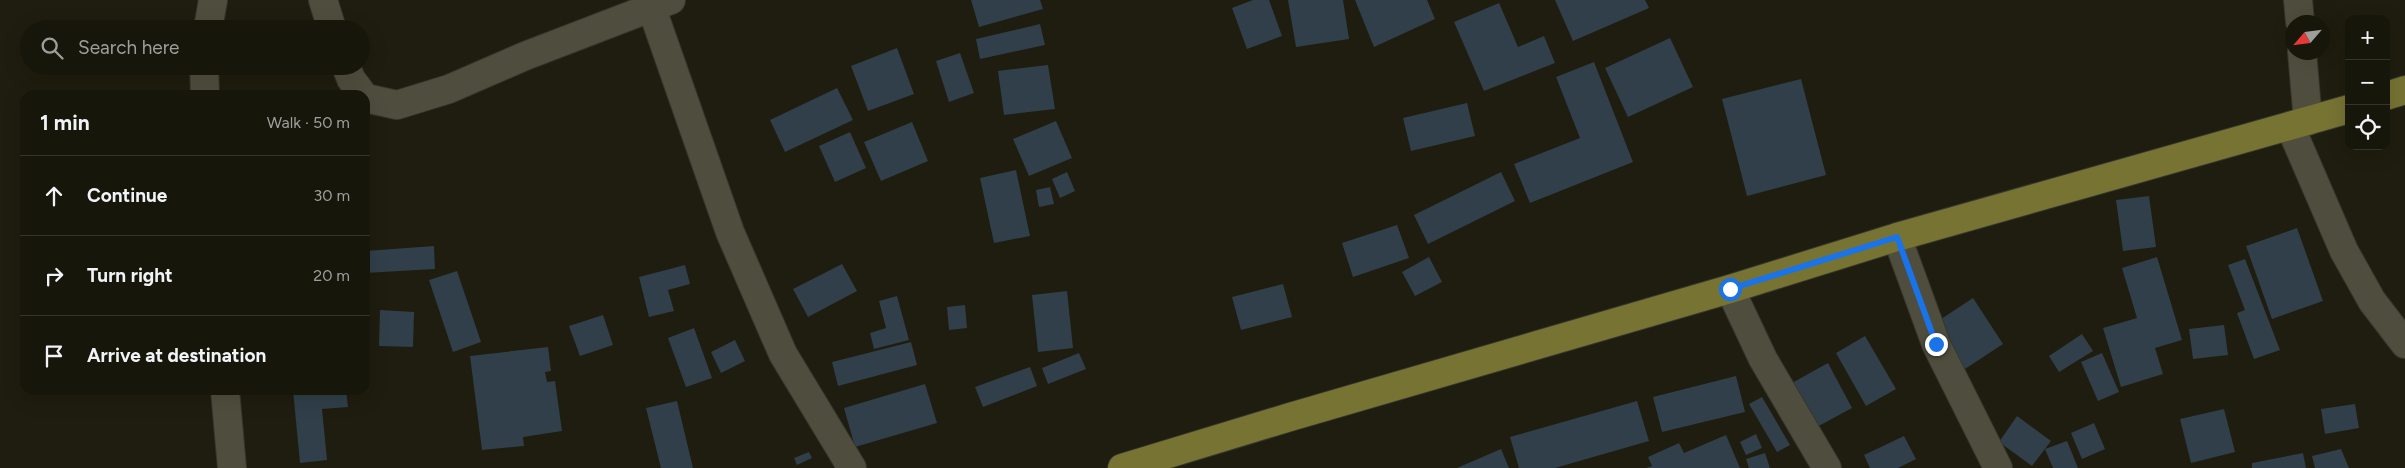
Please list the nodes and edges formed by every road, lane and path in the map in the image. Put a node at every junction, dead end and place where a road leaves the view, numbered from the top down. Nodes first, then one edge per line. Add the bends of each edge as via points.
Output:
1 (213, 0) edge
2 (323, 0) edge
3 (2298, 0) edge
4 (662, 4) edge
5 (2299, 15) edge
6 (210, 20) edge
7 (329, 20) edge
8 (2302, 60) edge
9 (204, 75) edge
10 (349, 75) edge
11 (205, 90) edge
12 (359, 90) edge
13 (2405, 90) edge
14 (2390, 95) edge
15 (370, 98) edge
16 (2345, 110) edge
17 (2299, 123) junction
18 (1897, 237) junction
19 (1730, 289) junction
20 (2405, 344) edge
21 (225, 395) edge
22 (232, 468) edge
23 (852, 468) edge
24 (1122, 468) edge
25 (1827, 468) edge
26 (1998, 468) edge

1 - 6 street
2 - 7 street
3 - 5 street
4 - 15 street via 449,89 397,105
4 - 23 street via 730,232 779,346
8 - 17 street
9 - 11 street
10 - 12 street
13 - 14 main road
16 - 17 main road
17 - 18 main road
17 - 20 street via 2344,251 2372,302
18 - 19 main road
18 - 26 street via 1936,344
19 - 24 main road
19 - 25 street via 1763,359
21 - 22 street

